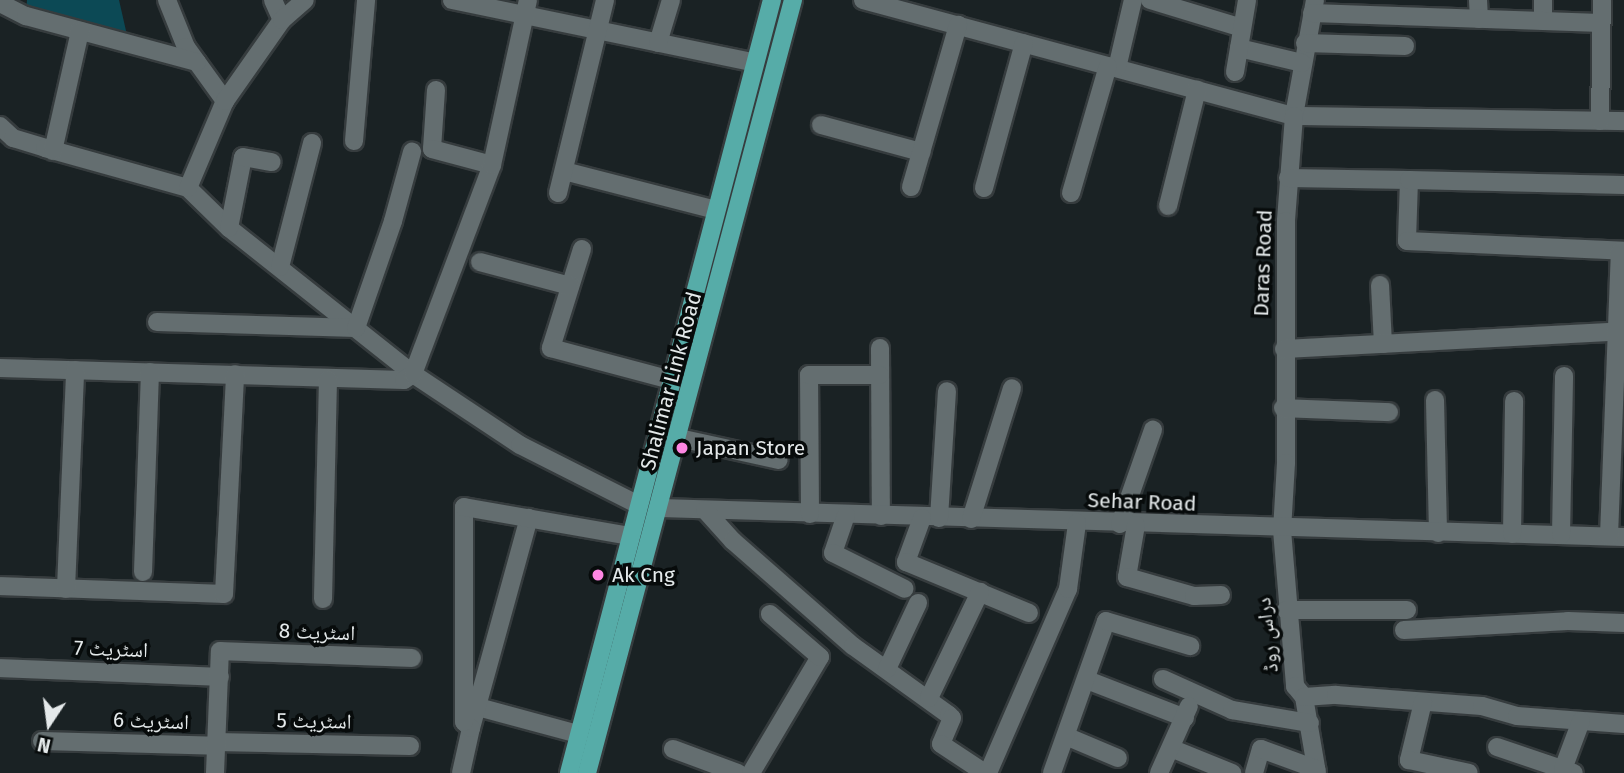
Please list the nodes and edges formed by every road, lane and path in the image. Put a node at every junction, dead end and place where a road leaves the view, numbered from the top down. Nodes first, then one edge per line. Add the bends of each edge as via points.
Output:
1 (167, 0) edge
2 (273, 0) edge
3 (305, 0) edge
4 (366, 0) edge
5 (452, 0) edge
6 (606, 0) edge
7 (671, 0) edge
8 (772, 0) edge
9 (793, 0) edge
10 (863, 0) edge
11 (1133, 0) edge
12 (1150, 0) edge
13 (1247, 0) edge
14 (1478, 0) edge
15 (1543, 0) edge
16 (1602, 0) edge
17 (0, 3) edge
18 (494, 5) edge
19 (1313, 6) edge
20 (27, 8) edge
21 (526, 8) edge
22 (1404, 8) edge
23 (1479, 19) junction
24 (282, 20) junction
25 (1543, 21) junction
26 (1601, 23) junction
27 (958, 25) junction
28 (1242, 28) junction
29 (598, 30) junction
30 (80, 31) junction
31 (658, 43) junction
32 (1024, 43) junction
33 (1305, 43) junction
34 (1405, 46) dead end
35 (1239, 48) junction
36 (197, 62) junction
37 (1302, 63) junction
38 (755, 64) junction
39 (1113, 67) junction
40 (1235, 72) dead end
41 (1197, 89) junction
42 (436, 90) dead end
43 (225, 101) junction
44 (1294, 116) junction
45 (1600, 121) junction
46 (1624, 121) edge
47 (821, 125) dead end
48 (0, 126) edge
49 (354, 141) dead end
50 (312, 143) dead end
51 (53, 151) junction
52 (412, 152) dead end
53 (921, 152) junction
54 (272, 162) dead end
55 (492, 165) junction
56 (564, 171) junction
57 (1289, 178) junction
58 (1409, 180) junction
59 (1624, 185) edge
60 (911, 187) dead end
61 (187, 188) junction
62 (984, 188) dead end
63 (558, 192) dead end
64 (1071, 194) dead end
65 (1168, 206) dead end
66 (716, 210) junction
67 (229, 228) junction
68 (582, 248) dead end
69 (1622, 251) edge
70 (480, 262) dead end
71 (279, 267) junction
72 (699, 272) junction
73 (722, 278) junction
74 (1380, 285) dead end
75 (570, 286) junction
76 (157, 322) dead end
77 (356, 327) junction
78 (1621, 331) edge
79 (1383, 344) junction
80 (880, 348) dead end
81 (1284, 349) junction
82 (0, 368) edge
83 (75, 370) junction
84 (150, 372) junction
85 (235, 374) junction
86 (413, 374) junction
87 (880, 375) junction
88 (1564, 376) dead end
89 (328, 379) junction
90 (671, 380) junction
91 (1012, 388) dead end
92 (947, 391) dead end
93 (1620, 398) edge
94 (1435, 401) dead end
95 (1514, 401) dead end
96 (1283, 408) junction
97 (1389, 412) dead end
98 (1153, 430) dead end
99 (679, 438) junction
100 (779, 460) dead end
101 (639, 505) junction
102 (660, 508) junction
103 (705, 510) junction
104 (810, 514) junction
105 (846, 515) junction
106 (881, 516) junction
107 (529, 518) junction
108 (930, 518) junction
109 (971, 519) junction
110 (1077, 523) junction
111 (1128, 525) junction
112 (1282, 530) junction
113 (1437, 533) junction
114 (1512, 534) junction
115 (1560, 535) junction
116 (631, 536) junction
117 (1617, 536) edge
118 (144, 572) dead end
119 (0, 586) edge
120 (66, 589) junction
121 (905, 589) dead end
122 (980, 592) junction
123 (1221, 595) dead end
124 (323, 599) dead end
125 (918, 603) dead end
126 (1286, 610) junction
127 (1407, 610) dead end
128 (1029, 613) dead end
129 (770, 614) dead end
130 (1624, 622) edge
131 (1404, 631) dead end
132 (1190, 646) dead end
133 (412, 658) dead end
134 (0, 668) edge
135 (887, 669) junction
136 (220, 677) junction
137 (1163, 678) dead end
138 (1087, 680) junction
139 (1194, 694) junction
140 (1304, 697) junction
141 (929, 698) junction
142 (1423, 702) junction
143 (478, 707) junction
144 (1185, 718) junction
145 (1581, 721) junction
146 (1310, 723) junction
147 (1624, 724) edge
148 (471, 728) junction
149 (579, 734) junction
150 (1068, 737) junction
151 (42, 741) dead end
152 (216, 744) junction
153 (410, 746) dead end
154 (1497, 747) dead end
155 (673, 749) dead end
156 (1173, 749) junction
157 (1118, 758) dead end
158 (1317, 771) edge
159 (1569, 771) edge
160 (577, 772) edge
161 (215, 773) edge
162 (461, 773) edge
163 (738, 773) edge
164 (751, 773) edge
165 (987, 773) edge
166 (1052, 773) edge
167 (1159, 773) edge
168 (1232, 773) edge
169 (1254, 773) edge
170 (1469, 773) edge

1 - 36 street
2 - 24 street
3 - 24 street
4 - 49 street
5 - 18 street
6 - 29 street
7 - 31 street
8 - 38 main road, Shalimar Link Road
9 - 73 main road, Shalimar Link Road
10 - 27 street
11 - 39 street
12 - 28 street
13 - 28 street
14 - 23 street
15 - 25 street
16 - 26 street
17 - 20 street
18 - 21 street
19 - 22 street
19 - 33 street, Daras Road
20 - 30 street
21 - 29 street
21 - 55 street
22 - 23 street
23 - 25 street
24 - 43 street
25 - 26 street
26 - 45 street
27 - 32 street
27 - 53 street
28 - 35 street
29 - 31 street
29 - 56 street
30 - 36 street
30 - 51 street
31 - 38 street
32 - 39 street
32 - 62 street
33 - 34 street
33 - 37 street, Daras Road
35 - 37 street
35 - 40 street
36 - 43 street
37 - 44 street, Daras Road
38 - 66 main road, Shalimar Link Road
39 - 41 street
39 - 64 street
41 - 44 street
41 - 65 street
42 - 55 street via 432,149
43 - 61 street
44 - 45 street
44 - 57 street, Daras Road
45 - 46 street
47 - 53 street
48 - 51 street via 13,138
50 - 71 street
51 - 61 street
52 - 77 street
53 - 60 street
54 - 67 street via 243,158
55 - 86 street
56 - 63 street
56 - 66 street
57 - 58 street
57 - 81 street, Daras Road
58 - 59 street
58 - 69 street via 1407,241
61 - 67 street
66 - 72 main road, Shalimar Link Road
67 - 71 street
68 - 75 street
69 - 78 street
70 - 75 street
71 - 77 street
72 - 73 main road
72 - 90 main road, Shalimar Link Road
73 - 99 main road, Shalimar Link Road
74 - 79 street
75 - 90 street via 551,348
76 - 77 street
77 - 86 street
78 - 79 street
78 - 93 street
79 - 81 street
80 - 87 street
81 - 96 street, Daras Road
82 - 83 street
83 - 84 street
83 - 120 street
84 - 85 street
84 - 118 street
85 - 89 street
85 - 120 street via 224,594
86 - 89 street via 393,383
86 - 101 street via 520,445
87 - 104 street via 809,375
87 - 106 street
88 - 115 street
89 - 124 street
90 - 101 main road, Shalimar Link Road
91 - 109 street
92 - 108 street
93 - 117 street
94 - 113 street
95 - 114 street
96 - 97 street
96 - 112 street, Daras Road
98 - 111 street
99 - 100 street
99 - 102 main road, Shalimar Link Road
101 - 116 main road, Shalimar Link Road
102 - 103 street, Sehar Road
102 - 160 main road, Shalimar Link Road
103 - 104 street, Sehar Road
103 - 135 street via 742,550
104 - 105 street, Sehar Road
105 - 106 street, Sehar Road
105 - 121 street via 833,553
106 - 108 street, Sehar Road
107 - 116 street
107 - 143 street
107 - 148 street via 464,507 464,722
108 - 109 street, Sehar Road
108 - 122 street via 906,562
109 - 110 street, Sehar Road
110 - 111 street, Sehar Road
110 - 165 street via 1068,589
111 - 112 street, Sehar Road
111 - 123 street via 1127,577 1194,596
112 - 113 street, Sehar Road
112 - 126 street, دراس روڈ
113 - 114 street, Sehar Road
114 - 115 street, Sehar Road
115 - 117 street, Sehar Road
116 - 149 main road, Shalimar Link Road
119 - 120 street
122 - 128 street
122 - 141 street
125 - 135 street
126 - 127 street
126 - 140 street, دراس روڈ via 1295,686
129 - 164 street via 820,656
130 - 131 street
132 - 138 street via 1106,621
133 - 136 street, اسٹریٹ 8 via 220,650
134 - 136 street, اسٹریٹ 7
135 - 141 street
136 - 152 street
137 - 139 street
138 - 144 street
138 - 150 street
139 - 144 street
139 - 146 street via 1232,710
140 - 142 street
140 - 146 street, دراس روڈ
141 - 165 street via 952,718 941,744
142 - 145 street
142 - 170 street via 1409,760
143 - 148 street
143 - 149 street
144 - 156 street
145 - 147 street
145 - 159 street
146 - 158 street, دراس روڈ
148 - 162 street
149 - 160 main road, Shalimar Link Road
150 - 157 street
150 - 166 street
151 - 152 street, اسٹریٹ 6
152 - 153 street, اسٹریٹ 5
152 - 161 street
154 - 159 street
155 - 163 street
156 - 167 street
156 - 168 street
158 - 169 street via 1261,750

